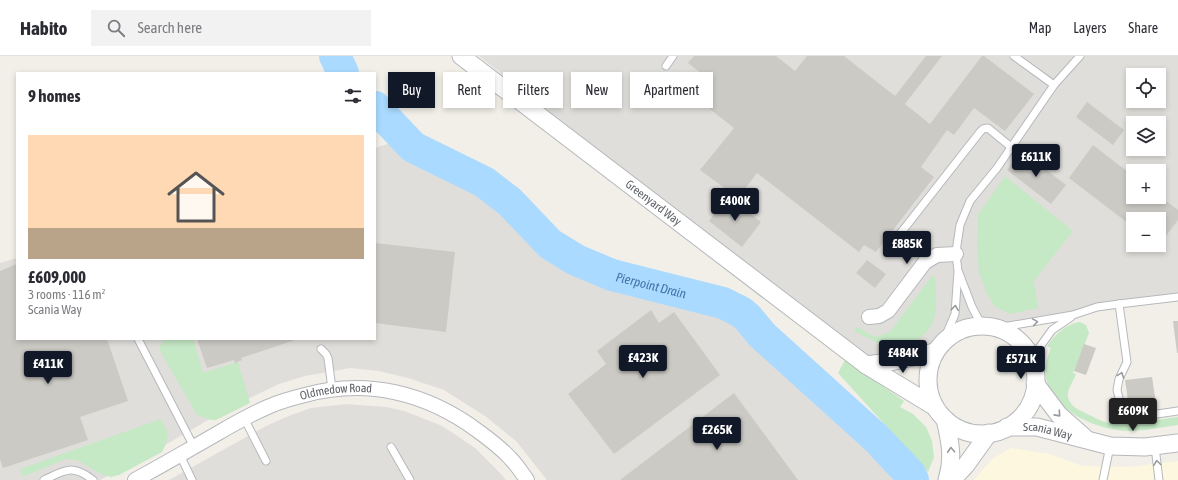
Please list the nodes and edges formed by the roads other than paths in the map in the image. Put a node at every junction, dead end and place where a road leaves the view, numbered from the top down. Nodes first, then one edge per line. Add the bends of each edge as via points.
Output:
1 (461, 56) edge
2 (673, 56) edge
3 (1014, 56) edge
4 (1080, 56) edge
5 (666, 66) dead end
6 (1054, 85) junction
7 (1011, 147) junction
8 (896, 239) dead end
9 (956, 254) junction
10 (958, 271) junction
11 (1178, 297) edge
12 (1119, 304) junction
13 (1073, 315) junction
14 (869, 317) dead end
15 (990, 327) junction
16 (139, 340) edge
17 (939, 347) junction
18 (320, 349) dead end
19 (866, 365) junction
20 (1035, 376) junction
21 (332, 389) junction
22 (1178, 411) edge
23 (940, 413) junction
24 (244, 418) junction
25 (1007, 427) junction
26 (989, 433) junction
27 (1087, 440) junction
28 (1178, 443) edge
29 (1110, 446) junction
30 (1154, 446) junction
31 (194, 447) junction
32 (391, 447) dead end
33 (180, 455) junction
34 (266, 461) dead end
35 (44, 480) edge
36 (92, 480) edge
37 (135, 480) edge
38 (192, 480) edge
39 (410, 480) edge
40 (527, 480) edge
41 (947, 480) edge
42 (952, 480) edge
43 (1103, 480) edge
44 (1159, 480) edge

1 - 19 street, Greenyard Way
2 - 5 lane
3 - 6 lane
4 - 6 lane
6 - 7 lane
7 - 8 lane via 988,128 983,129
7 - 9 lane via 970,201 960,225
9 - 10 lane
9 - 14 street via 937,255 925,262 888,311 879,316
10 - 15 lane via 972,307
17 -> 10 lane via 955,314
11 - 12 lane
12 - 13 lane
22 -> 12 lane via 1130,418 1121,406 1117,390 1127,362
15 -> 13 lane
13 - 20 lane via 1052,330 1039,348
15 - 17 street via 968,328 954,334
15 - 20 street, Scania Way via 1010,334 1023,345 1030,356
16 - 31 lane
17 - 19 street via 890,362
17 - 23 street via 930,365 928,380 930,394
18 - 21 lane via 328,358
19 - 23 street, Greenyard Way
20 - 25 street, Scania Way via 1034,394 1030,404 1022,416
20 -> 27 street, Scania Way via 1059,415
21 - 24 street, Oldmedow Road via 271,405
21 - 40 street, Oldmedow Road via 372,388 414,397 439,406 488,438 511,459
23 - 26 street, Scania Way via 958,428 973,433
41 -> 23 street via 951,468 950,441
24 - 31 street, Oldmedow Road
24 - 34 lane
25 - 26 street, Scania Way
25 - 27 street, Scania Way via 1037,427
26 - 42 street via 966,466
27 - 29 street, Scania Way
28 - 30 street, Scania Way
29 - 30 street, Scania Way
29 - 43 lane
44 -> 30 lane
31 - 33 street, Oldmedow Road
32 - 39 lane
33 - 37 street, Oldmedow Road
33 - 38 lane
35 - 36 lane via 72,469 83,472

